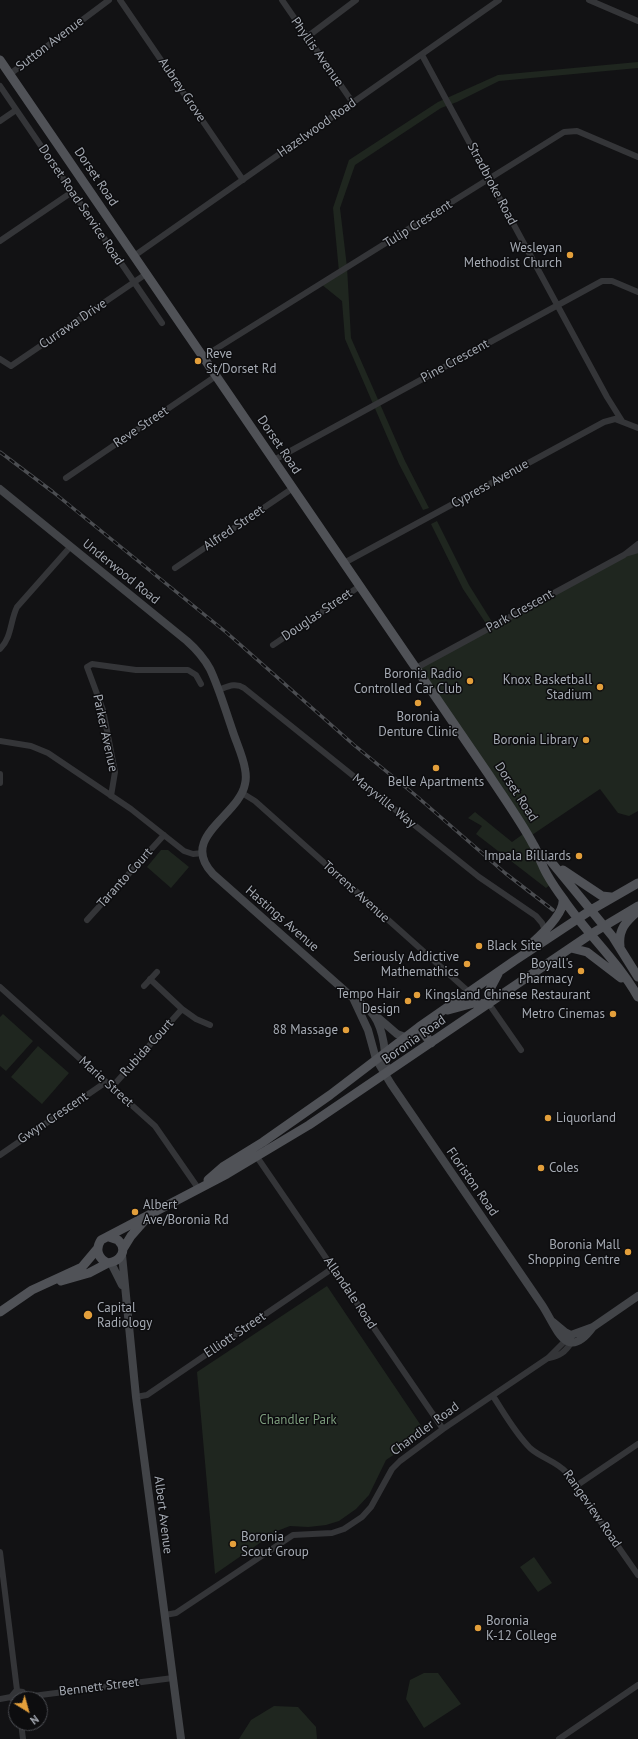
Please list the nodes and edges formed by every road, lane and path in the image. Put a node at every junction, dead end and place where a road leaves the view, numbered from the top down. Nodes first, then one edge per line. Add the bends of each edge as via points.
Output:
1 (109, 0) edge
2 (120, 0) edge
3 (282, 0) edge
4 (356, 0) edge
5 (589, 0) edge
6 (495, 1) edge
7 (638, 21) edge
8 (307, 37) junction
9 (422, 54) junction
10 (0, 60) edge
11 (10, 74) junction
12 (0, 86) edge
13 (353, 103) junction
14 (16, 110) junction
15 (0, 121) edge
16 (638, 157) edge
17 (489, 179) junction
18 (243, 180) junction
19 (72, 192) junction
20 (0, 241) edge
21 (134, 256) junction
22 (146, 274) junction
23 (134, 282) junction
24 (638, 292) edge
25 (557, 305) junction
26 (162, 323) dead end
27 (203, 357) junction
28 (0, 359) edge
29 (216, 376) junction
30 (607, 397) junction
31 (614, 419) junction
32 (622, 421) junction
33 (638, 428) edge
34 (274, 460) junction
35 (66, 478) dead end
36 (293, 488) junction
37 (0, 489) edge
38 (638, 544) edge
39 (71, 546) junction
40 (638, 550) edge
41 (624, 554) junction
42 (344, 563) junction
43 (175, 568) dead end
44 (360, 586) junction
45 (273, 645) dead end
46 (0, 649) edge
47 (416, 668) junction
48 (201, 684) dead end
49 (217, 686) junction
50 (0, 741) edge
51 (0, 774) edge
52 (0, 783) edge
53 (242, 793) junction
54 (111, 796) junction
55 (164, 835) junction
56 (534, 846) junction
57 (203, 853) junction
58 (548, 858) junction
59 (638, 883) edge
60 (611, 897) junction
61 (563, 899) junction
62 (638, 906) edge
63 (591, 910) junction
64 (638, 911) edge
65 (577, 919) junction
66 (87, 920) dead end
67 (604, 926) junction
68 (545, 930) junction
69 (591, 934) junction
70 (620, 946) junction
71 (571, 948) junction
72 (514, 961) junction
73 (157, 972) dead end
74 (499, 972) junction
75 (638, 977) edge
76 (150, 979) junction
77 (631, 984) junction
78 (144, 986) dead end
79 (0, 987) edge
80 (469, 992) junction
81 (638, 997) edge
82 (353, 998) junction
83 (489, 1004) junction
84 (182, 1009) junction
85 (371, 1012) junction
86 (439, 1013) junction
87 (210, 1025) dead end
88 (419, 1027) junction
89 (405, 1037) junction
90 (431, 1043) junction
91 (521, 1050) dead end
92 (386, 1051) junction
93 (376, 1058) junction
94 (386, 1074) junction
95 (106, 1082) junction
96 (112, 1087) junction
97 (0, 1155) edge
98 (257, 1157) junction
99 (199, 1188) junction
100 (149, 1216) junction
101 (108, 1237) junction
102 (98, 1248) junction
103 (123, 1252) junction
104 (109, 1263) junction
105 (333, 1268) junction
106 (42, 1285) junction
107 (125, 1293) junction
108 (638, 1296) edge
109 (0, 1312) edge
110 (569, 1340) junction
111 (493, 1396) junction
112 (136, 1397) junction
113 (443, 1429) junction
114 (638, 1444) edge
115 (576, 1486) junction
116 (0, 1552) edge
117 (638, 1576) edge
118 (164, 1615) junction
119 (173, 1678) junction
120 (638, 1685) edge
121 (17, 1690) edge
122 (48, 1695) edge
123 (181, 1739) edge
124 (559, 1739) edge

1 - 11 street, Sutton Avenue
2 - 18 street, Aubrey Grove
3 - 8 street, Phyllis Avenue
4 - 8 street
5 - 7 street
6 - 9 street, Hazelwood Road
8 - 13 street, Phyllis Avenue
9 - 13 street, Hazelwood Road
9 - 17 street, Stradbroke Road
10 - 11 main road, Dorset Road
11 - 21 main road, Dorset Road
12 - 14 street, Dorset Road Service Road
13 - 18 street, Hazelwood Road
14 - 15 street
14 - 19 street, Dorset Road Service Road
16 - 17 street, Tulip Crescent via 580,132 572,131 561,134
17 - 25 street, Stradbroke Road
17 - 27 street, Tulip Crescent
18 - 21 street, Hazelwood Road
19 - 20 street
19 - 23 street, Dorset Road Service Road
21 - 22 main road, Dorset Road
22 - 23 street, Currawa Drive
22 - 27 main road, Dorset Road
23 - 26 street, Dorset Road Service Road
23 - 28 street, Currawa Drive via 11,366
24 - 25 street, Pine Crescent via 604,280
25 - 30 street, Stradbroke Road
25 - 34 street, Pine Crescent
27 - 29 main road, Dorset Road
29 - 34 main road, Dorset Road
29 - 35 street, Reve Street
30 - 31 street, Stradbroke Road
30 - 32 street, Stradbroke Road
31 - 32 street
31 - 42 street, Cypress Avenue via 604,422
32 - 33 street
34 - 36 main road, Dorset Road
36 - 42 main road, Dorset Road
36 - 43 street, Alfred Street
37 - 39 main road, Underwood Road
38 - 41 street, Park Crescent
39 - 46 street via 17,607 8,639
39 - 49 main road, Underwood Road via 194,646 205,661
40 - 41 street, Park Crescent
41 - 47 street, Park Crescent
42 - 44 main road, Dorset Road
44 - 45 street, Douglas Street
44 - 47 main road, Dorset Road
47 - 56 main road, Dorset Road via 516,815
48 - 54 street, Parker Avenue via 196,674 188,670 136,670 92,664 87,667 103,710 114,766 115,778
49 - 53 main road via 244,762 245,783
49 - 68 street, Maryville Way via 238,685 244,688 474,873 536,916
50 - 54 street, Parker Avenue via 43,750
51 - 52 street
53 - 57 main road via 207,835
53 - 80 street, Torrens Avenue via 255,801
54 - 55 street
55 - 57 street via 187,852
55 - 66 street, Taranto Court
56 - 58 main road, Dorset Road
56 - 61 main road, Dorset Road
57 - 82 main road, Hastings Avenue via 206,866 213,874
58 - 60 main road, Dorset Road via 595,892 606,898
58 - 63 main road, Dorset Road
59 - 60 main road, Boronia Road
60 - 63 main road, Boronia Road
61 - 65 main road, Dorset Road
61 - 68 main road, Boronia Road via 559,912
62 - 67 main road, Boronia Road
63 - 65 main road, Boronia Road
63 - 67 main road, Dorset Road
64 - 70 main road via 622,929 619,937
65 - 69 main road, Dorset Road
65 - 72 main road, Boronia Road
67 - 69 main road, Boronia Road
67 - 70 main road, Dorset Road
68 - 72 main road, Boronia Road
69 - 71 main road, Boronia Road
69 - 77 main road, Dorset Road
70 - 75 main road, Dorset Road
71 - 77 main road via 587,952
71 - 83 main road, Boronia Road
72 - 74 main road, Boronia Road
73 - 76 street
74 - 80 main road, Boronia Road
74 - 83 main road via 488,993
76 - 78 street
76 - 84 street, Rubida Court
77 - 81 main road, Dorset Road
79 - 95 street, Marie Street
80 - 86 main road, Boronia Road
82 - 85 main road, Hastings Avenue
82 - 93 main road, Hastings Avenue via 368,1030
83 - 86 main road via 474,1003
83 - 90 main road, Boronia Road
83 - 91 street
84 - 87 street, Rubida Court
84 - 96 street, Rubida Court
85 - 89 main road
85 - 92 main road, Hastings Avenue
86 - 88 main road, Boronia Road
88 - 89 main road, Boronia Road
88 - 90 main road
89 - 92 main road, Boronia Road
90 - 94 main road, Boronia Road
92 - 93 main road, Boronia Road
92 - 94 main road
93 - 94 main road, Hastings Avenue
93 - 99 main road, Boronia Road via 343,1086 224,1166
94 - 98 main road, Boronia Road
94 - 110 main road, Floriston Road via 553,1322 565,1332
95 - 96 street, Marie Street
95 - 97 street, Gwyn Crescent
96 - 99 street, Marie Street via 155,1126
98 - 99 main road, Boronia Road
98 - 105 street, Allandale Road
99 - 100 main road, Boronia Road
100 - 101 main road, Boronia Road
100 - 103 main road, Boronia Road via 130,1236
101 - 102 main road via 101,1240
101 - 103 main road via 118,1240
102 - 104 main road via 101,1258
102 - 106 main road via 82,1267
103 - 104 main road via 118,1260
103 - 107 main road, Albert Avenue
104 - 106 main road via 89,1273
104 - 107 main road, Albert Avenue via 119,1277
105 - 112 street, Elliott Street via 147,1395
105 - 113 street, Allandale Road
106 - 109 main road
107 - 112 main road, Albert Avenue
108 - 110 main road, Chandler Road
110 - 111 street, Chandler Road via 567,1349 558,1357 548,1358
111 - 113 street, Chandler Road
111 - 115 street, Rangeview Road via 530,1448 560,1465
112 - 118 main road, Albert Avenue
113 - 118 street, Chandler Road via 392,1469 362,1517 344,1529 332,1533 293,1535 176,1613
114 - 115 street
115 - 117 street, Rangeview Road
116 - 121 street
118 - 119 main road, Albert Avenue
119 - 122 street, Bennett Street
119 - 123 main road, Albert Avenue
120 - 124 street

